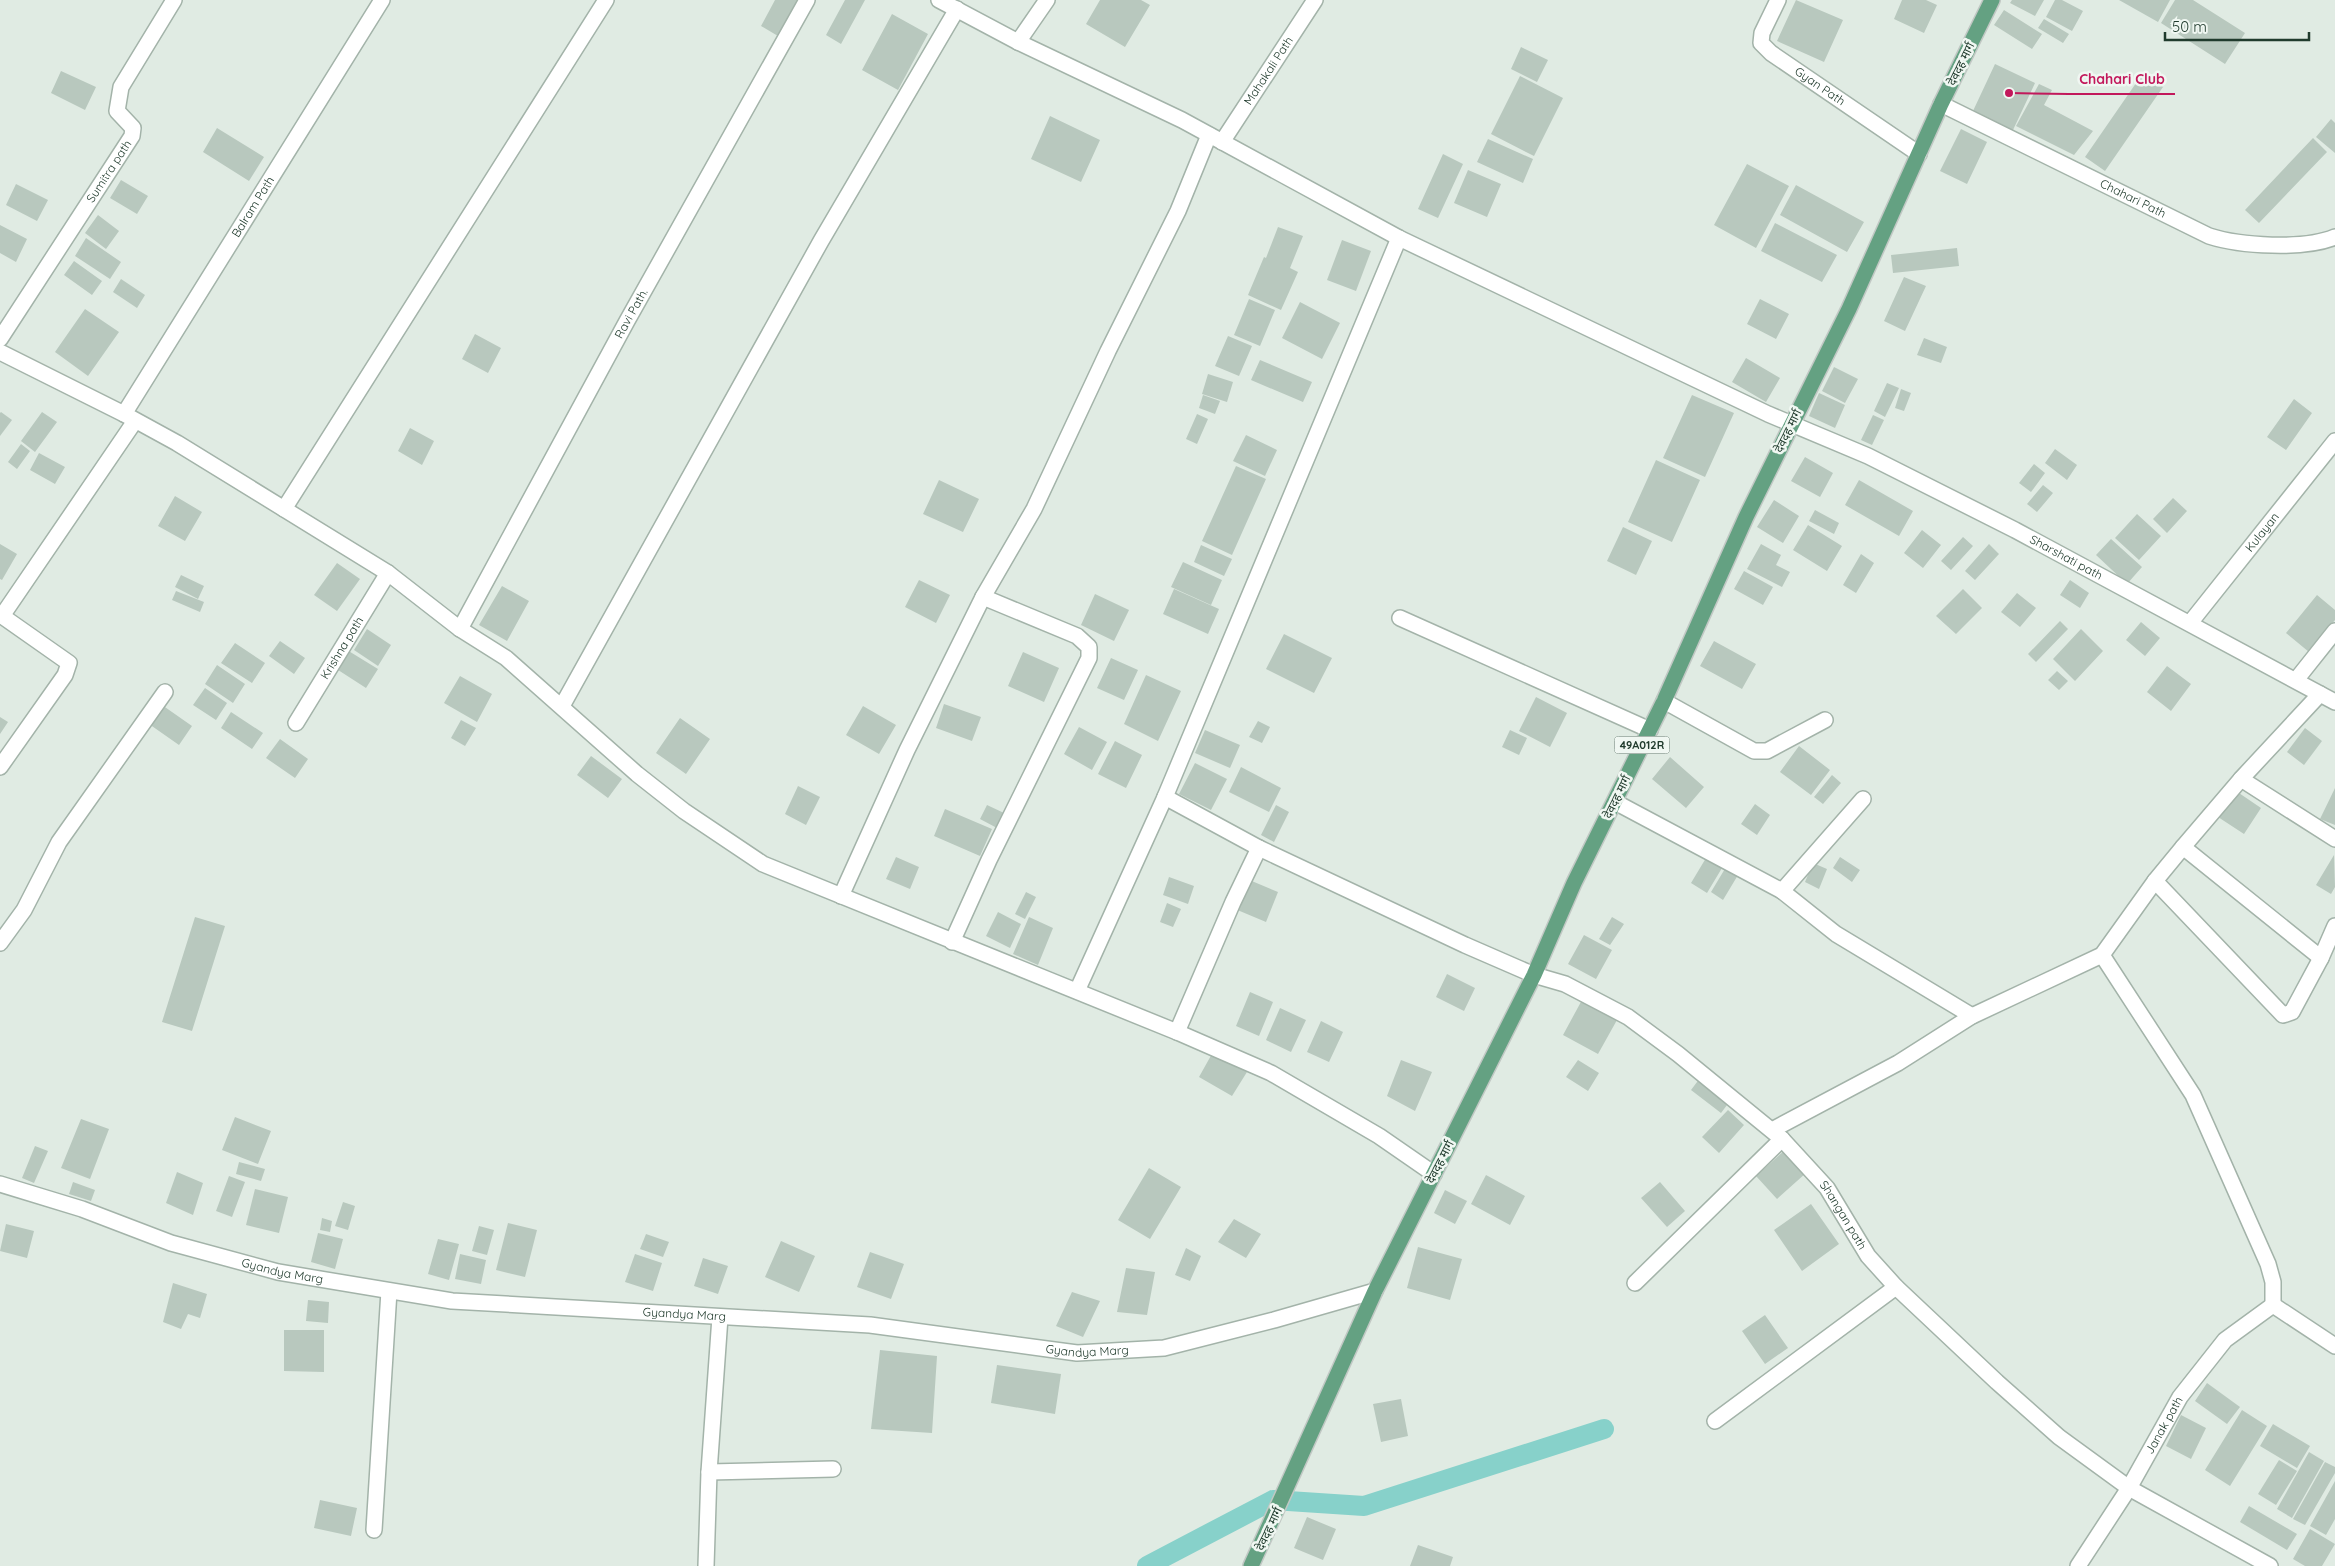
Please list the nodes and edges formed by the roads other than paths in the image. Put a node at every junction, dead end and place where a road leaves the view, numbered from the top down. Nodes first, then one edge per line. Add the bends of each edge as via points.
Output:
1 (174, 0) edge
2 (382, 0) edge
3 (606, 0) edge
4 (807, 0) edge
5 (939, 0) edge
6 (1047, 0) edge
7 (1316, 0) edge
8 (1778, 0) edge
9 (1992, 0) edge
10 (957, 9) junction
11 (1018, 42) junction
12 (1942, 104) junction
13 (1216, 138) junction
14 (1919, 154) junction
15 (2335, 237) edge
16 (1399, 238) junction
17 (0, 339) edge
18 (0, 352) edge
19 (130, 418) junction
20 (1791, 425) junction
21 (2335, 441) edge
22 (284, 508) junction
23 (388, 573) junction
24 (983, 597) junction
25 (1, 615) edge
26 (1400, 618) dead end
27 (2190, 623) junction
28 (460, 629) junction
29 (2335, 632) edge
30 (2296, 680) junction
31 (165, 692) dead end
32 (2320, 694) junction
33 (1664, 700) junction
34 (2335, 702) edge
35 (562, 706) junction
36 (1825, 720) dead end
37 (296, 723) dead end
38 (1650, 730) junction
39 (0, 767) edge
40 (2241, 779) junction
41 (1165, 797) junction
42 (1862, 799) dead end
43 (1615, 802) junction
44 (2335, 839) edge
45 (2183, 847) junction
46 (1259, 848) junction
47 (2155, 881) junction
48 (1782, 891) junction
49 (841, 896) junction
50 (2335, 926) edge
51 (952, 942) junction
52 (0, 943) edge
53 (2102, 955) junction
54 (2321, 958) junction
55 (1534, 975) junction
56 (1077, 991) junction
57 (1972, 1016) junction
58 (1178, 1032) junction
59 (1777, 1134) junction
60 (1434, 1174) junction
61 (0, 1184) edge
62 (1635, 1283) dead end
63 (1896, 1287) junction
64 (389, 1291) junction
65 (1375, 1291) junction
66 (2273, 1304) junction
67 (720, 1317) junction
68 (2335, 1346) edge
69 (1715, 1421) dead end
70 (833, 1469) dead end
71 (709, 1472) junction
72 (2129, 1488) junction
73 (374, 1530) dead end
74 (706, 1561) edge
75 (1251, 1566) edge
76 (2078, 1566) edge
77 (2270, 1566) edge

1 - 17 street, Sumitra path via 121,87 117,111 132,128 132,136
2 - 19 street, Balram Path
3 - 22 street
4 - 28 street, Ravi Path.
5 - 10 street, Sharshati path
6 - 11 street
7 - 13 street, Mahakali Path
8 - 14 street, Gyan Path via 1760,44
9 - 12 main road, देवदह मार्ग / 49A012R
10 - 11 street, Sharshati path
10 - 35 street via 821,241
11 - 13 street, Sharshati path
12 - 14 main road, देवदह मार्ग / 49A012R
12 - 15 street, Chahari Path via 2215,238 2276,246
13 - 16 street, Sharshati path
13 - 24 street, Mahakali Path via 1108,351 1034,509
14 - 20 main road, देवदह मार्ग / 49A012R via 1849,309
16 - 20 street, Sharshati path
16 - 41 street
18 - 19 street
19 - 22 street
19 - 25 street, Balram Path
20 - 27 street, Sharshati path via 1868,456
20 - 33 main road, देवदह मार्ग / 49A012R
21 - 27 street, Kulayan
22 - 23 street
23 - 28 street
23 - 37 street, Krishna path
24 - 49 street, Mahakali Path via 907,750
24 - 51 street via 1076,636 1089,648 1089,658
25 - 39 street via 69,663 65,675
26 - 38 street
27 - 30 street, Sharshati path
28 - 35 street via 506,658
29 - 30 street
30 - 32 street, Sharshati path
31 - 52 street via 59,842 24,910
32 - 34 street, Sharshati path
32 - 40 street
33 - 36 street via 1761,752
33 - 38 main road, देवदह मार्ग / 49A012R
35 - 49 street via 637,774 728,842 763,864
38 - 43 main road, देवदह मार्ग / 49A012R
40 - 44 street
40 - 45 street
41 - 46 street, Shangan path
41 - 56 street
42 - 48 street
43 - 48 street
43 - 55 main road, देवदह मार्ग / 49A012R via 1574,883
45 - 47 street
45 - 54 street
46 - 55 street, Shangan path
46 - 58 street
47 - 53 street
47 - 54 street via 2283,1015 2292,1012
48 - 57 street via 1836,934
49 - 51 street
50 - 54 street
51 - 56 street
53 - 57 street
53 - 66 street via 2193,1095 2268,1264 2273,1282
55 - 59 street, Shangan path via 1565,984 1628,1017
55 - 60 main road, देवदह मार्ग / 49A012R
56 - 58 street
57 - 59 street
58 - 60 street via 1270,1073 1379,1136
59 - 62 street
59 - 63 street, Shangan path via 1827,1188 1868,1256
60 - 65 main road, देवदह मार्ग / 49A012R
61 - 64 street, Gyandya Marg via 171,1243 278,1272
63 - 69 street
63 - 72 street, Shangan path via 2052,1431
64 - 67 street, Gyandya Marg via 452,1301
64 - 73 street
65 - 67 street, Gyandya Marg via 1164,1348 1078,1353 870,1325
65 - 75 main road, देवदह मार्ग / 49A012R
66 - 68 street
66 - 72 street, Janak path via 2225,1340 2180,1397
67 - 71 street
70 - 71 street
71 - 74 street
72 - 76 street, Janak path
72 - 77 street, Shangan path

